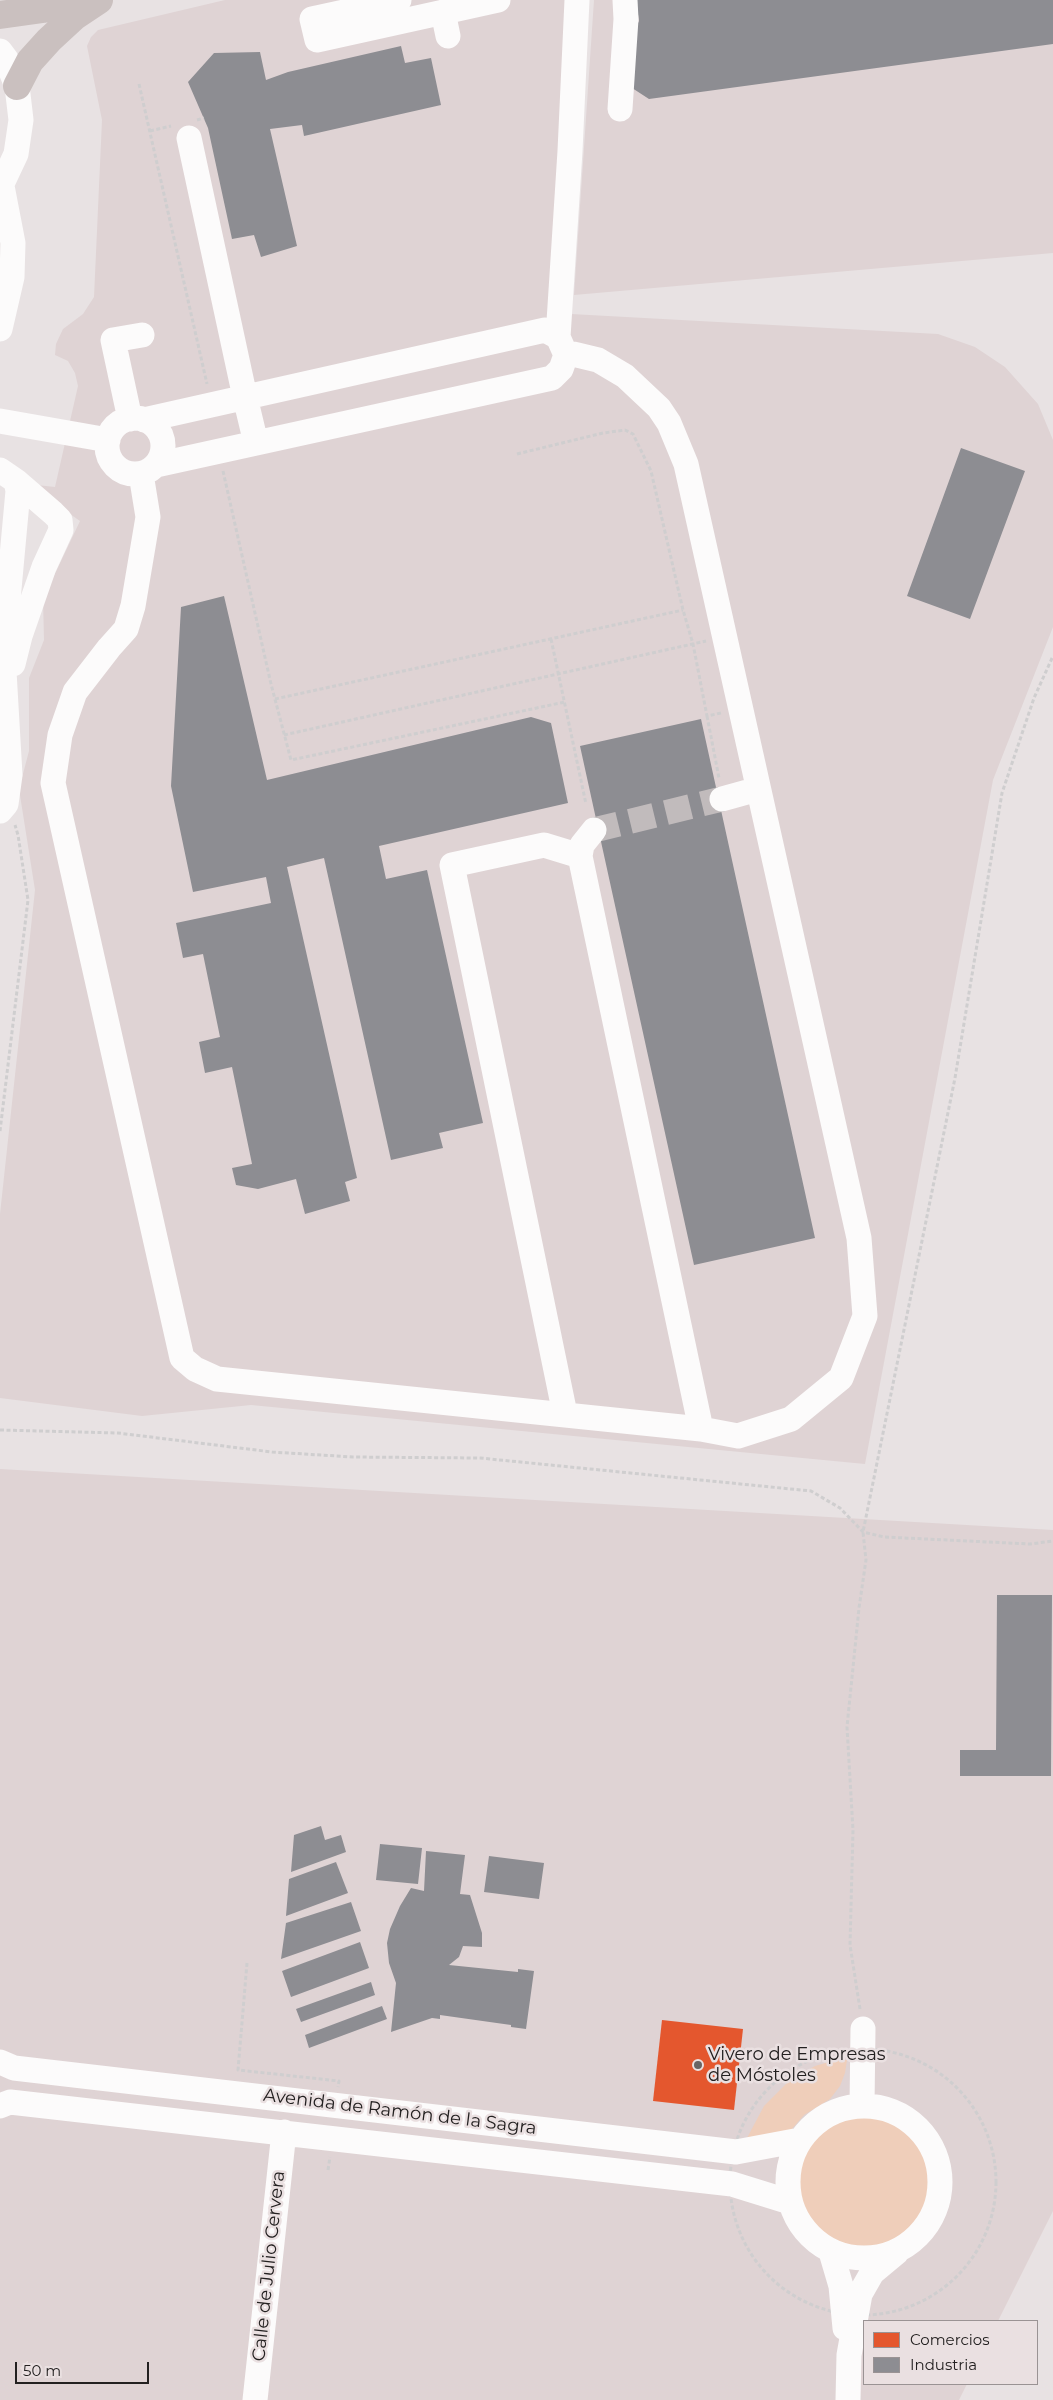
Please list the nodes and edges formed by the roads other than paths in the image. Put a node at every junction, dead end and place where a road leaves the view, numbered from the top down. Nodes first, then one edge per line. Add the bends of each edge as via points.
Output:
1 (77, 0) edge
2 (99, 0) edge
3 (399, 0) edge
4 (498, 0) edge
5 (578, 0) edge
6 (624, 0) edge
7 (443, 12) junction
8 (0, 14) edge
9 (448, 36) dead end
10 (0, 51) edge
11 (17, 86) junction
12 (620, 109) dead end
13 (189, 138) dead end
14 (1, 187) edge
15 (1, 316) edge
16 (142, 335) dead end
17 (562, 346) junction
18 (245, 397) junction
19 (137, 419) junction
20 (0, 421) edge
21 (108, 440) junction
22 (256, 443) junction
23 (149, 469) junction
24 (8, 476) edge
25 (10, 565) junction
26 (44, 570) junction
27 (5, 749) edge
28 (758, 789) junction
29 (722, 798) tunnel mouth
30 (3, 806) edge
31 (594, 830) tunnel mouth
32 (580, 856) junction
33 (565, 1414) junction
34 (701, 1429) junction
35 (862, 2039) road end
36 (0, 2062) edge
37 (0, 2106) edge
38 (862, 2106) junction
39 (284, 2132) junction
40 (800, 2140) junction
41 (790, 2202) junction
42 (902, 2249) junction
43 (832, 2252) junction
44 (849, 2318) junction
45 (255, 2400) edge
46 (848, 2400) edge

1 - 8 main road via 43,9
2 - 11 main road via 49,40 30,61
3 - 7 street via 312,19 317,40
4 - 7 street
5 - 17 street
6 - 12 street via 626,19
7 - 9 street
10 - 11 street
11 - 14 street via 21,120 19,137 16,154
13 - 18 street
14 - 15 street via 13,243 12,277
16 - 19 street via 114,340
17 - 18 street via 545,330
17 - 22 street via 561,369 552,378
17 - 28 street via 572,354 598,360 625,376 659,408 669,423 686,464
18 - 19 street
18 - 22 street
19 - 21 street via 118,424
19 - 23 street via 152,424 162,439 161,457
20 - 21 street
21 - 23 street via 107,449 114,466 131,474
22 - 23 street
23 - 33 street via 148,517 126,629 75,692 60,735 53,783 182,1358 195,1369 217,1379
24 - 25 street via 17,504
24 - 26 street via 37,497 60,520 61,530
25 - 26 street via 14,574 25,582 36,580
25 - 27 street via 3,654
26 - 27 street via 13,664
27 - 30 street
28 - 29 street
28 - 34 street via 858,1238 865,1316 841,1378 791,1420 738,1436
31 - 32 street via 582,845
32 - 33 street via 544,845 452,865
32 - 34 street
33 - 34 street
35 - 38 street
36 - 40 street, Avenida de Ramón de la Sagra via 14,2068 736,2152
37 - 39 street, Avenida de Ramón de la Sagra via 10,2102
38 - 40 street via 838,2110 817,2122
38 - 42 street via 890,2110 915,2125 935,2157 940,2176 937,2204 924,2230
39 - 41 street, Avenida de Ramón de la Sagra via 732,2184
39 - 45 street, Calle de Julio Cervera
40 - 41 street via 791,2160
41 - 43 street via 813,2240
42 - 43 street via 879,2257 855,2258
42 - 44 street via 872,2273
43 - 44 street
44 - 46 street

